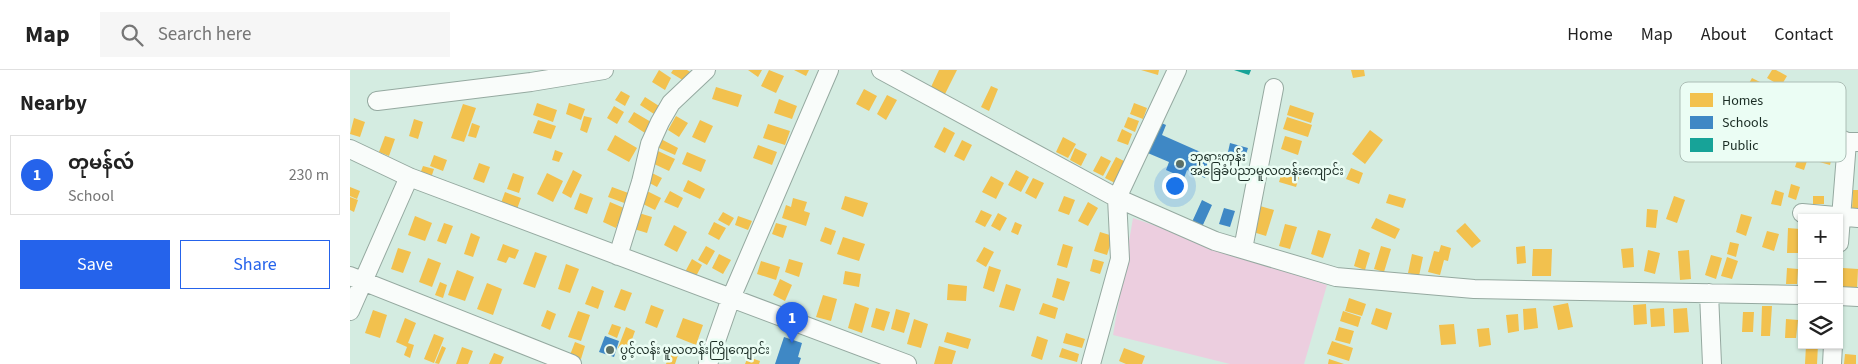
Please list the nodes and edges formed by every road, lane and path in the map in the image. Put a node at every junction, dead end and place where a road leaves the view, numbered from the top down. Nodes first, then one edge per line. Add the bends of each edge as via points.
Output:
1 (604, 70) edge
2 (706, 70) edge
3 (829, 70) edge
4 (881, 70) edge
5 (1177, 70) edge
6 (1274, 88) dead end
7 (377, 101) dead end
8 (1852, 142) edge
9 (350, 149) edge
10 (409, 177) junction
11 (1118, 198) junction
12 (1802, 213) dead end
13 (1850, 217) edge
14 (1843, 234) edge
15 (1242, 249) junction
16 (618, 256) junction
17 (356, 280) edge
18 (1709, 294) junction
19 (1798, 295) edge
20 (1843, 296) edge
21 (731, 298) junction
22 (1858, 298) edge
23 (350, 311) edge
24 (1833, 349) edge
25 (572, 364) edge
26 (708, 364) edge
27 (907, 364) edge
28 (1091, 364) edge
29 (1712, 364) edge
30 (1832, 364) edge

1 - 7 street
2 - 16 street via 671,103 660,122 650,144
3 - 21 street
4 - 11 street
5 - 11 street
6 - 15 street
8 - 13 street
9 - 10 street
10 - 16 street
10 - 17 street
11 - 15 street
11 - 28 street via 1120,259
12 - 13 street
13 - 14 street
15 - 18 street via 1336,277 1474,289
16 - 21 street
17 - 23 street
17 - 25 street
18 - 19 street
18 - 29 street
20 - 22 street
21 - 26 street
21 - 27 street
24 - 30 street

